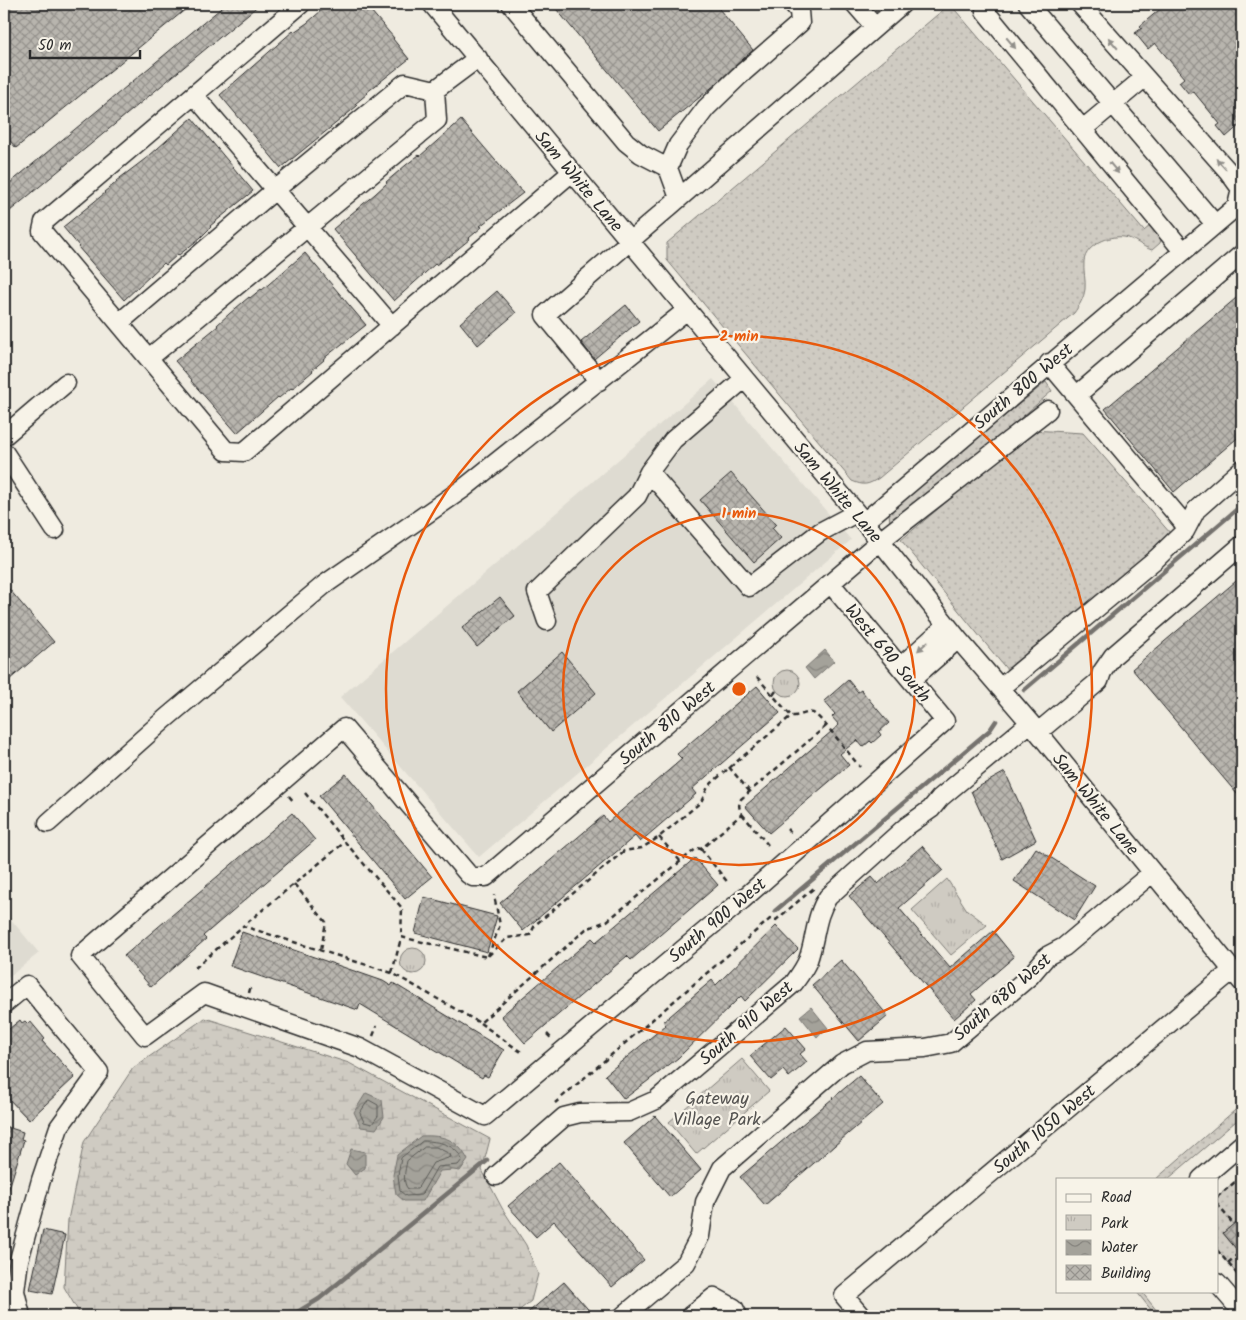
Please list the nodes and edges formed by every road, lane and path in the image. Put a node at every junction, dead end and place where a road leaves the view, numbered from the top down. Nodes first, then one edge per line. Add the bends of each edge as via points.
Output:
1 (301, 4) edge
2 (432, 4) edge
3 (512, 4) edge
4 (793, 4) edge
5 (855, 4) edge
6 (902, 4) edge
7 (987, 4) edge
8 (1028, 4) edge
9 (1080, 4) edge
10 (875, 27) junction
11 (478, 58) junction
12 (1144, 78) junction
13 (435, 90) junction
14 (194, 95) junction
15 (1112, 103) junction
16 (1083, 130) junction
17 (668, 168) junction
18 (572, 172) junction
19 (275, 190) junction
20 (679, 198) junction
21 (1240, 203) edge
22 (1215, 224) junction
23 (307, 228) junction
24 (629, 241) junction
25 (1184, 251) junction
26 (1242, 254) edge
27 (687, 310) junction
28 (119, 323) junction
29 (392, 326) junction
30 (149, 358) junction
31 (1049, 363) junction
32 (744, 378) junction
33 (599, 381) junction
34 (66, 383) dead end
35 (1077, 395) junction
36 (1048, 410) dead end
37 (4, 436) edge
38 (4, 452) edge
39 (1242, 469) edge
40 (649, 472) junction
41 (860, 518) junction
42 (1187, 527) junction
43 (56, 530) dead end
44 (880, 541) junction
45 (1242, 544) edge
46 (831, 584) junction
47 (547, 621) dead end
48 (947, 625) junction
49 (958, 639) junction
50 (905, 674) junction
51 (757, 677) dead end
52 (1000, 688) junction
53 (776, 691) dead end
54 (773, 695) junction
55 (790, 716) junction
56 (945, 721) joint
57 (826, 726) junction
58 (1034, 728) junction
59 (729, 767) junction
60 (860, 767) dead end
61 (750, 792) junction
62 (305, 793) dead end
63 (742, 814) junction
64 (48, 823) dead end
65 (658, 837) junction
66 (344, 842) junction
67 (768, 845) dead end
68 (701, 849) junction
69 (681, 862) junction
70 (1152, 873) junction
71 (821, 882) dead end
72 (294, 884) junction
73 (729, 884) dead end
74 (494, 895) dead end
75 (243, 926) junction
76 (401, 937) junction
77 (321, 950) junction
78 (396, 957) junction
79 (487, 957) junction
80 (400, 958) dead end
81 (195, 968) dead end
82 (392, 973) junction
83 (1237, 976) edge
84 (4, 1004) edge
85 (480, 1023) junction
86 (524, 1054) dead end
87 (553, 1105) dead end
88 (485, 1116) joint
89 (1242, 1144) edge
90 (496, 1176) dead end
91 (1242, 1176) edge
92 (1202, 1178) edge
93 (1218, 1196) edge
94 (1218, 1205) edge
95 (1234, 1224) dead end
96 (1218, 1251) edge
97 (1240, 1253) dead end
98 (11, 1260) edge
99 (1228, 1263) junction
100 (1242, 1280) edge
101 (1218, 1284) edge
102 (1242, 1312) edge
103 (21, 1316) edge
104 (305, 1316) edge
105 (326, 1316) edge
106 (623, 1316) edge
107 (690, 1316) edge
108 (738, 1316) edge
109 (862, 1316) edge

1 - 14 street
2 - 11 street, Sam White Lane
3 - 17 street via 626,142
4 - 17 street via 800,11 800,23 706,108 678,145
5 - 10 street
6 - 10 street
7 -> 16 street via 984,12
8 - 15 street
12 -> 9 street
10 - 20 street
11 - 13 street
11 - 18 street, Sam White Lane
12 - 15 street
21 -> 12 street via 1241,189 1228,171
13 - 19 street via 405,83
13 - 23 street via 437,120
14 - 19 street
14 - 28 street via 44,222 42,231
15 - 16 street
15 - 22 street
16 -> 25 street
17 - 20 street
18 - 24 street, Sam White Lane
18 - 29 street
19 - 23 street
19 - 28 street
20 - 24 street
21 - 22 street, South 800 West
22 - 25 street, South 800 West
23 - 29 street
23 - 30 street
24 - 27 street, Sam White Lane
24 - 33 street via 545,315
25 - 31 street, South 800 West
26 - 35 street
27 - 32 street, Sam White Lane
27 - 33 street
28 - 30 street
29 - 30 street via 244,452 226,451
31 - 35 street
31 - 41 street, South 800 West
32 - 40 street via 673,440
32 - 41 street, Sam White Lane
33 - 64 street via 464,488 324,585
34 - 37 street
35 - 42 street
36 - 44 street, South 810 West
38 - 43 street
39 - 42 street via 1196,510
40 - 41 street, South 800 West via 749,587 820,532
40 - 47 street via 637,496 537,592
41 - 44 street, Sam White Lane
42 - 52 street via 1157,558
44 - 46 street, South 810 West
44 - 48 street, Sam White Lane
45 - 58 street, South 910 West via 1113,656 1099,681
46 - 50 street, West 690 South
46 - 88 street, South 810 West via 486,877 468,874 344,728 80,956 145,1036 204,993 360,1048
48 - 49 street, Sam White Lane
48 -> 50 street
49 - 50 street
49 - 52 street, Sam White Lane
50 - 56 street, West 690 South
51 - 54 path
52 - 58 street, Sam White Lane
53 - 54 path
54 - 55 path
55 - 57 path via 811,712
55 - 59 path
56 - 88 street, South 900 West via 742,900
57 - 60 path
57 - 61 path
58 - 70 street, Sam White Lane
58 - 90 street, South 910 West via 940,798 828,897 822,906 808,961 794,983 656,1100 629,1112 580,1113 564,1117
59 - 61 path
59 - 65 path via 708,787 700,802
61 - 63 path via 739,804
62 - 66 path
63 - 67 path
63 - 68 path
65 - 69 path
65 - 79 path via 642,848 624,851 535,925 530,935 507,938
66 - 72 path
66 - 76 path via 402,908
68 - 69 path via 697,848
68 - 73 path
69 - 85 path via 607,921 586,929
70 - 83 street, Sam White Lane
70 - 106 street, South 980 West via 1064,947 1047,956 1030,976 951,1043 925,1048 867,1051 842,1064 722,1168 705,1202 700,1236 686,1263
71 - 87 path via 776,920 770,919
72 - 75 path
72 - 77 path via 326,922
74 - 79 path via 500,925
75 - 77 path
75 - 81 path
76 - 78 path
76 - 79 path
77 - 82 path
78 - 80 path
78 - 82 path
82 - 85 path
83 - 109 street, South 1050 West via 844,1296
84 - 98 street via 27,985 99,1072 59,1127
85 - 86 path
89 - 92 street
91 - 93 path
94 - 95 path
96 - 99 path
97 - 99 path
98 - 103 street
99 - 100 path
101 - 102 street
104 - 105 path via 317,1312
107 - 108 street via 714,1297 734,1308

